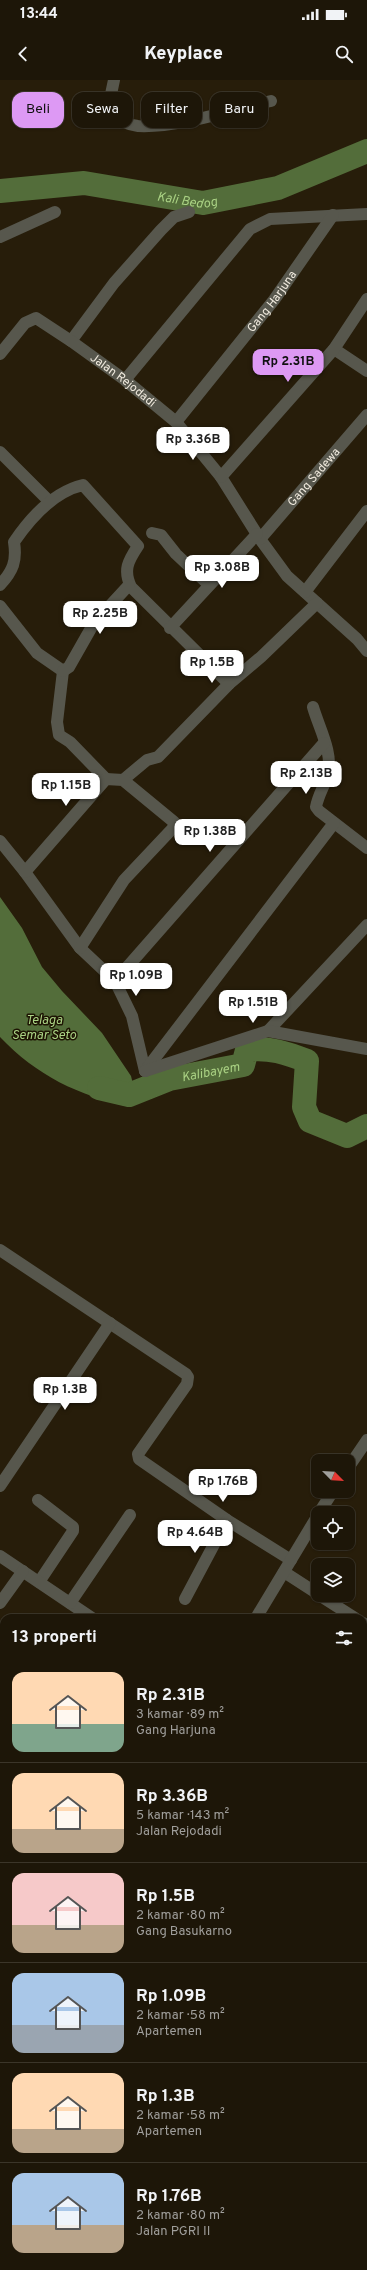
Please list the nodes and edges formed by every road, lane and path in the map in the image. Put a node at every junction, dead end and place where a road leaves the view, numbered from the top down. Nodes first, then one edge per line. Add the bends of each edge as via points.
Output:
1 (114, 80) edge
2 (271, 102) dead end
3 (55, 212) dead end
4 (189, 212) dead end
5 (367, 214) edge
6 (333, 215) junction
7 (0, 237) edge
8 (367, 299) edge
9 (71, 341) junction
10 (334, 349) junction
11 (0, 354) edge
12 (367, 371) edge
13 (125, 380) junction
14 (367, 415) edge
15 (176, 422) junction
16 (0, 452) edge
17 (221, 478) junction
18 (49, 501) junction
19 (367, 511) edge
20 (152, 533) dead end
21 (258, 537) junction
22 (0, 585) edge
23 (129, 585) junction
24 (209, 585) junction
25 (304, 592) junction
26 (317, 603) junction
27 (0, 606) edge
28 (170, 628) junction
29 (362, 639) edge
30 (367, 651) edge
31 (63, 670) junction
32 (229, 684) junction
33 (313, 707) dead end
34 (324, 743) junction
35 (106, 779) junction
36 (123, 780) junction
37 (334, 824) junction
38 (0, 841) edge
39 (367, 848) edge
40 (25, 872) junction
41 (367, 926) edge
42 (80, 948) junction
43 (115, 981) junction
44 (268, 1031) junction
45 (367, 1049) edge
46 (145, 1071) junction
47 (0, 1250) edge
48 (110, 1323) junction
49 (367, 1440) edge
50 (355, 1458) edge
51 (0, 1486) edge
52 (38, 1500) dead end
53 (130, 1515) dead end
54 (227, 1520) junction
55 (311, 1527) edge
56 (0, 1556) edge
57 (291, 1560) junction
58 (23, 1571) junction
59 (284, 1572) junction
60 (39, 1582) junction
61 (311, 1590) edge
62 (185, 1599) dead end
63 (329, 1602) edge
64 (0, 1603) edge
65 (70, 1603) junction
66 (86, 1614) edge
67 (258, 1614) edge
68 (349, 1614) edge

1 - 2 street via 110,99 113,115 137,126 179,122
3 - 7 street
4 - 9 street via 174,217 165,225 114,283
5 - 6 street
6 - 13 street via 270,219 250,229
6 - 15 street, Gang Harjuna via 274,300
8 - 10 street
9 - 11 street, Jalan Rejodadi via 42,320 30,319
9 - 13 street, Jalan Rejodadi
10 - 12 street
10 - 17 street
13 - 15 street, Jalan Rejodadi
14 - 21 street, Gang Sadewa
15 - 17 street, Jalan Rejodadi
16 - 18 street
17 - 21 street, Jalan Rejodadi
18 - 22 street via 14,542 14,566
18 - 23 street via 83,485 138,546 127,568 126,577
19 - 25 street
20 - 24 street via 161,535 176,554
21 - 24 street, Gang Sadewa
21 - 25 street, Jalan Rejodadi via 287,576
23 - 28 street
23 - 31 street via 94,623 69,667
24 - 28 street, Gang Sadewa
25 - 26 street, Jalan Rejodadi
26 - 29 street, Jalan Rejodadi
26 - 32 street
27 - 31 street via 37,653
28 - 32 street
29 - 30 street, Jalan Rejodadi
31 - 35 street via 57,722 59,735 70,742
32 - 36 street via 158,757 147,760
33 - 34 street
34 - 37 street via 329,763 328,775 316,807
34 - 43 street
35 - 36 street
35 - 40 street
36 - 42 street via 174,822 173,828 124,880
37 - 39 street
37 - 46 street
38 - 40 street
40 - 42 street
41 - 44 street
42 - 43 street
43 - 46 street via 132,1016
44 - 45 street
44 - 46 street
47 - 48 street
48 - 51 street
48 - 54 street via 188,1377 187,1384 138,1454 139,1459
49 - 50 street
52 - 60 street via 73,1527 73,1531
53 - 65 street
54 - 57 street
54 - 62 street
55 - 57 street
56 - 58 street
57 - 59 street
58 - 60 street
58 - 64 street
59 - 61 street
59 - 67 street
60 - 65 street
63 - 68 street
65 - 66 street

